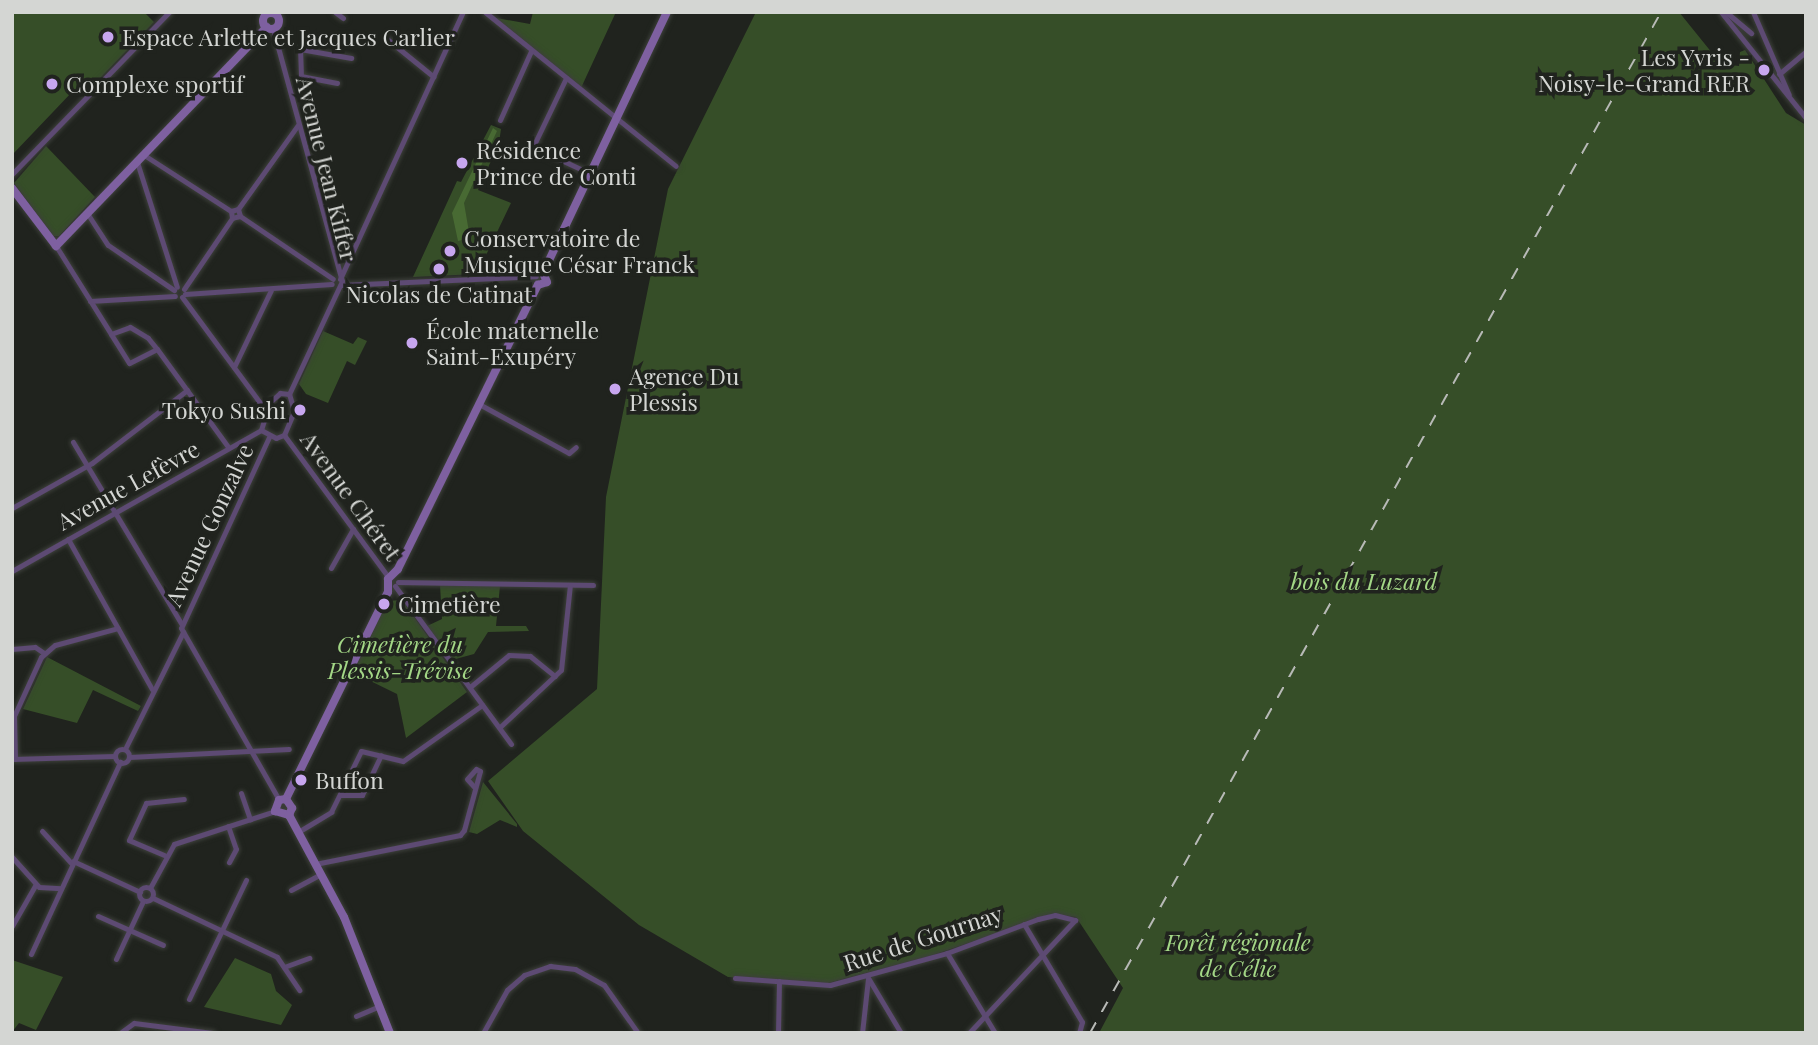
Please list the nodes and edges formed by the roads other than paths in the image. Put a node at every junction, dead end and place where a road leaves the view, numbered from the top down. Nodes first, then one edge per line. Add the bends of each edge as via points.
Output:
1 (169, 12) edge
2 (335, 12) edge
3 (463, 12) edge
4 (485, 12) edge
5 (667, 12) edge
6 (1721, 12) edge
7 (1727, 12) edge
8 (1753, 12) edge
9 (275, 13) edge
10 (343, 18) dead end
11 (1756, 20) junction
12 (270, 28) junction
13 (1762, 31) junction
14 (1753, 32) junction
15 (387, 39) dead end
16 (1747, 43) junction
17 (1768, 46) junction
18 (531, 51) junction
19 (1806, 51) edge
20 (1754, 53) junction
21 (351, 58) dead end
22 (1780, 73) junction
23 (285, 74) junction
24 (293, 75) dead end
25 (434, 77) junction
26 (1774, 78) junction
27 (566, 79) junction
28 (337, 83) dead end
29 (1791, 102) junction
30 (617, 117) junction
31 (1806, 118) edge
32 (500, 120) dead end
33 (298, 125) junction
34 (144, 155) junction
35 (136, 162) junction
36 (676, 166) dead end
37 (589, 173) junction
38 (12, 174) edge
39 (12, 188) edge
40 (238, 209) junction
41 (87, 213) junction
42 (231, 214) junction
43 (240, 216) junction
44 (56, 246) junction
45 (539, 278) junction
46 (337, 282) junction
47 (271, 290) junction
48 (179, 292) junction
49 (90, 301) junction
50 (111, 334) junction
51 (157, 349) junction
52 (234, 367) junction
53 (187, 390) junction
54 (289, 394) junction
55 (478, 404) junction
56 (266, 411) junction
57 (261, 430) junction
58 (284, 435) junction
59 (269, 437) junction
60 (73, 442) dead end
61 (576, 447) dead end
62 (229, 448) junction
63 (87, 467) junction
64 (12, 508) edge
65 (114, 513) junction
66 (353, 529) junction
67 (68, 539) junction
68 (331, 568) dead end
69 (12, 571) edge
70 (393, 582) junction
71 (570, 585) junction
72 (593, 585) dead end
73 (118, 628) junction
74 (182, 628) junction
75 (12, 649) edge
76 (44, 653) junction
77 (555, 676) junction
78 (470, 687) junction
79 (152, 689) junction
80 (482, 705) junction
81 (500, 727) junction
82 (511, 744) dead end
83 (125, 749) junction
84 (289, 749) dead end
85 (251, 751) junction
86 (381, 755) junction
87 (115, 756) junction
88 (129, 757) junction
89 (14, 759) edge
90 (120, 762) junction
91 (475, 788) dead end
92 (241, 793) dead end
93 (340, 795) junction
94 (184, 799) dead end
95 (283, 799) junction
96 (275, 811) junction
97 (289, 815) junction
98 (250, 819) junction
99 (228, 826) junction
100 (42, 831) dead end
101 (298, 832) junction
102 (164, 855) junction
103 (12, 857) edge
104 (229, 862) dead end
105 (73, 863) junction
106 (315, 864) junction
107 (321, 874) junction
108 (246, 880) dead end
109 (36, 884) junction
110 (61, 888) junction
111 (150, 888) junction
112 (291, 891) dead end
113 (140, 892) junction
114 (153, 898) junction
115 (143, 901) junction
116 (98, 916) dead end
117 (1024, 924) junction
118 (12, 926) edge
119 (130, 930) junction
120 (221, 930) junction
121 (163, 945) dead end
122 (947, 953) junction
123 (31, 954) dead end
124 (1043, 957) junction
125 (309, 958) dead end
126 (116, 959) dead end
127 (284, 967) junction
128 (868, 977) junction
129 (735, 978) dead end
130 (779, 981) junction
131 (299, 990) dead end
132 (189, 999) dead end
133 (380, 1006) junction
134 (356, 1016) dead end
135 (985, 1016) junction
136 (120, 1033) edge
137 (212, 1033) edge
138 (390, 1033) edge
139 (483, 1033) edge
140 (638, 1033) edge
141 (778, 1033) edge
142 (862, 1033) edge
143 (901, 1033) edge
144 (969, 1033) edge
145 (995, 1033) edge
146 (1079, 1033) edge

1 - 38 street
2 - 10 street
3 - 25 street
4 - 18 street
5 - 30 street
6 - 16 street
7 - 14 street
8 - 11 street
9 - 12 street
9 - 12 street via 264,19
11 - 13 street
11 - 14 street
12 - 23 street, Avenue Jean Kiffer
12 - 34 street
13 - 14 street
13 - 17 street
14 - 16 street
15 - 25 street
16 - 20 street
17 - 20 street
17 - 22 street
18 - 27 street
18 - 32 street
19 - 22 street
20 - 26 street
21 - 28 street via 300,49 302,76
22 - 26 street
22 - 29 street
23 - 24 street
23 - 33 street, Avenue Jean Kiffer
25 - 46 street
26 - 29 street
27 - 30 street
27 - 37 street via 533,148
29 - 31 street
30 - 36 street
30 - 37 street
33 - 40 street
33 - 46 street, Avenue Jean Kiffer
34 - 35 street
34 - 42 street
35 - 41 street
35 - 48 street
37 - 45 street
39 - 44 street
40 - 42 street
40 - 43 street
41 - 44 street
41 - 48 street via 108,245
42 - 43 street
42 - 48 street
43 - 46 street
44 - 49 street
45 - 46 street
45 - 55 street
46 - 47 street
46 - 54 street
47 - 48 street
47 - 52 street
48 - 49 street
48 - 52 street
49 - 50 street
50 - 51 street via 130,327
50 - 51 street via 129,363
51 - 53 street
52 - 56 street
53 - 62 street
53 - 63 street
54 - 56 street via 280,393
54 - 58 street via 294,411
55 - 61 street via 569,453
55 - 70 street
56 - 57 street
57 - 59 street
57 - 62 street, Avenue Lefèvre
58 - 59 street
58 - 66 street, Avenue Chéret
59 - 74 street, Avenue Gonzalve
60 - 63 street
62 - 65 street, Avenue Lefèvre
63 - 64 street
63 - 65 street
65 - 67 street, Avenue Lefèvre
65 - 74 street
66 - 68 street
66 - 70 street, Avenue Chéret
67 - 69 street, Avenue Lefèvre
67 - 73 street
70 - 71 street
70 - 78 street, Avenue Chéret
70 - 95 street
71 - 72 street
71 - 77 street via 564,662
73 - 76 street
73 - 79 street
74 - 79 street, Avenue Gonzalve
74 - 85 street
75 - 76 street via 35,647
76 - 89 street via 14,716
77 - 78 street via 530,656 509,655
77 - 81 street
78 - 80 street, Avenue Chéret
79 - 83 street, Avenue Gonzalve
80 - 81 street, Avenue Chéret
80 - 86 street via 410,758 395,761
81 - 82 street, Avenue Chéret
83 - 87 street
83 - 88 street
84 - 85 street
85 - 88 street
85 - 95 street
86 - 93 street via 362,795
86 - 93 street via 361,751
87 - 89 street
87 - 90 street
88 - 90 street
90 - 105 street
91 - 106 street via 460,835
92 - 98 street
93 - 101 street via 326,817
94 - 102 street via 146,803 129,839
95 - 96 street
95 - 97 street via 292,808
96 - 97 street
96 - 98 street
97 - 101 street
98 - 99 street
99 - 102 street via 174,844
99 - 104 street via 236,849
100 - 105 street
101 - 106 street
102 - 111 street
103 - 109 street
105 - 110 street
105 - 113 street
106 - 107 street
107 - 112 street
107 - 133 street
108 - 120 street
109 - 110 street
109 - 118 street
110 - 123 street
111 - 113 street
111 - 114 street
113 - 115 street
114 - 115 street
114 - 120 street
115 - 119 street
116 - 119 street
117 - 122 street, Rue de Gournay
117 - 124 street
117 - 124 street, Rue de Gournay via 1055,915 1076,922
119 - 121 street
119 - 126 street
120 - 127 street via 277,957
120 - 132 street
122 - 128 street, Rue de Gournay
122 - 135 street
124 - 135 street
124 - 146 street via 1083,1025
125 - 127 street
127 - 131 street
128 - 130 street, Rue de Gournay via 828,985
128 - 142 street
128 - 143 street
129 - 130 street, Rue de Gournay
130 - 141 street
133 - 134 street
133 - 138 street
135 - 144 street
135 - 145 street
136 - 137 street via 134,1023
139 - 140 street via 511,986 550,966 575,969 604,985

